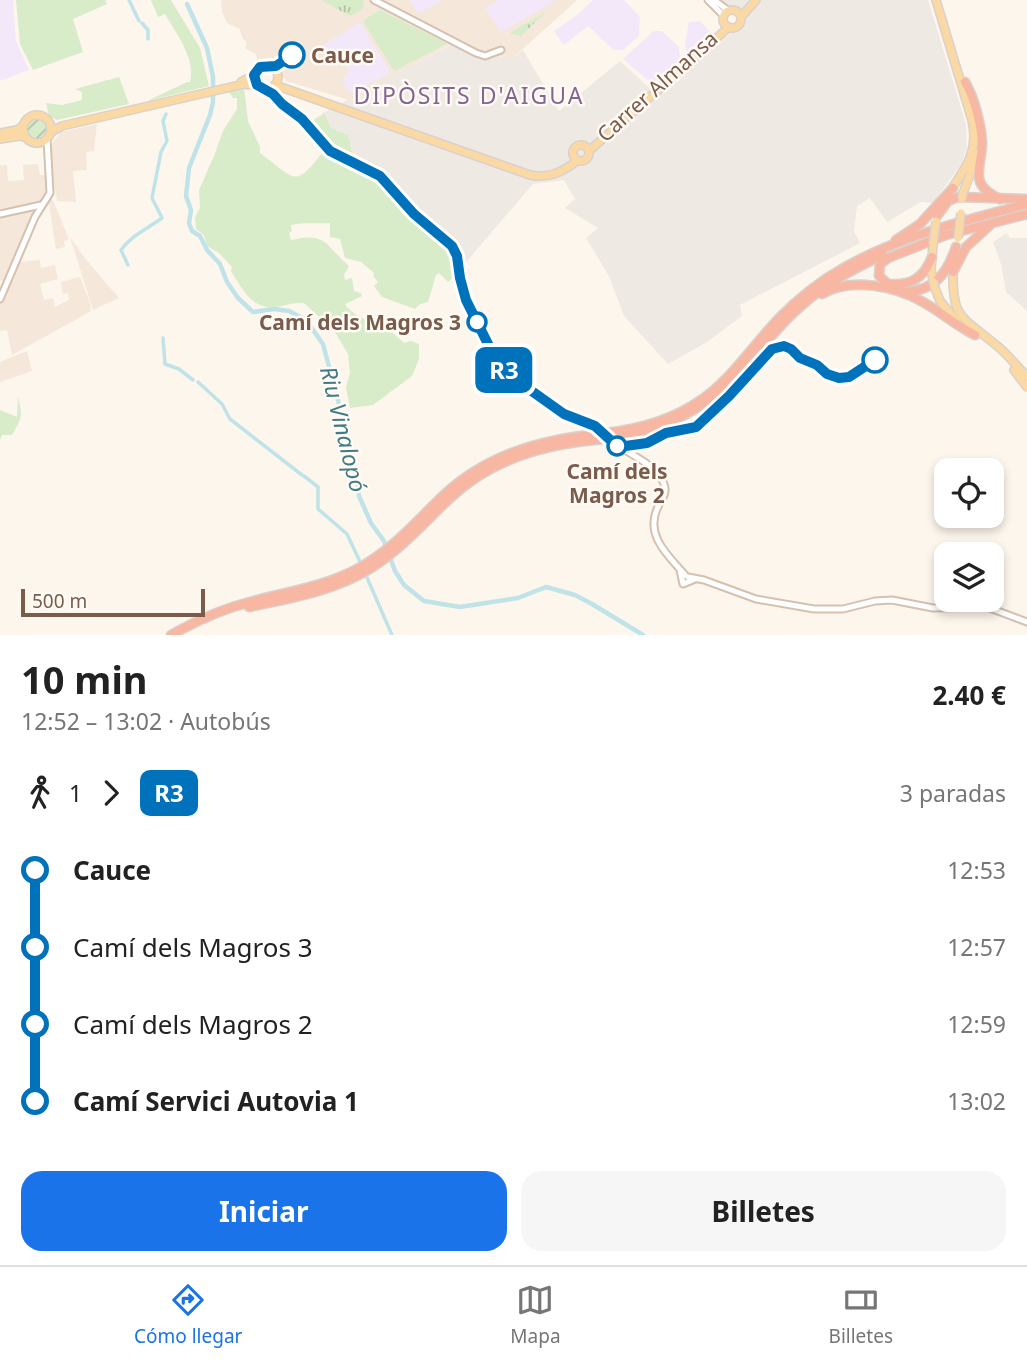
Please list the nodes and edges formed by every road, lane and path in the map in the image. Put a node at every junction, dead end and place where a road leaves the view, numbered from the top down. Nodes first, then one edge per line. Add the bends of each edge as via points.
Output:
1 (708, 0) edge
2 (714, 0) edge
3 (754, 0) edge
4 (939, 0) edge
5 (375, 2) edge
6 (731, 18) junction
7 (501, 50) dead end
8 (965, 82) junction
9 (264, 84) junction
10 (182, 97) junction
11 (50, 123) junction
12 (23, 126) junction
13 (0, 134) edge
14 (49, 135) junction
15 (25, 137) junction
16 (0, 139) edge
17 (38, 143) junction
18 (588, 149) junction
19 (47, 153) junction
20 (575, 159) junction
21 (973, 161) junction
22 (953, 188) junction
23 (1000, 199) junction
24 (41, 205) junction
25 (1027, 207) edge
26 (0, 214) edge
27 (937, 218) junction
28 (1000, 220) junction
29 (956, 247) junction
30 (932, 257) junction
31 (953, 272) junction
32 (901, 292) junction
33 (0, 299) edge
34 (791, 311) junction
35 (975, 335) junction
36 (1027, 376) edge
37 (1027, 387) edge
38 (272, 599) junction
39 (1027, 622) edge
40 (171, 635) edge
41 (181, 635) edge

1 - 6 street
2 - 6 street
3 - 6 main road, Carrer Almansa
4 - 8 main road
4 - 21 main road via 974,130
5 - 7 street via 481,55
6 - 18 main road, Carrer Almansa
8 - 21 main road via 979,134
8 - 23 highway via 981,134 978,176 984,189
9 - 10 main road
9 - 20 main road via 530,175 554,175
9 - 39 street via 330,151 380,176 414,214 452,246 466,300 505,372 564,414 595,426 657,475 665,491 655,514 655,532 686,578 756,599 814,609 892,600 933,608 988,607
10 - 11 main road
10 - 14 main road via 62,126
11 - 12 main road via 36,114
11 - 14 main road
12 - 13 main road
12 - 15 main road
14 - 17 main road
14 - 19 street
15 - 16 main road
15 - 17 main road
17 - 19 street
18 - 20 main road via 586,160
18 - 20 main road via 576,146
19 - 24 street via 51,187
21 - 22 main road
21 - 29 main road, bridge
22 - 27 main road
22 - 34 highway via 920,224 830,274 807,290
23 - 25 highway
23 - 27 highway via 958,197 948,201
24 - 26 street
24 - 33 street
25 - 28 highway
25 - 34 highway via 893,251 830,283
27 - 30 main road, bridge
28 - 30 highway via 888,258 878,268 879,276 888,284 913,282 925,273
28 - 31 highway via 971,240
29 - 31 main road
29 - 32 highway via 948,268 932,286
30 - 35 main road via 934,285 946,310
31 - 36 main road via 958,313
32 - 34 highway via 841,286
32 - 35 highway
34 - 38 highway via 728,377 680,413 605,436 540,442 494,460 461,481 413,531 360,571
35 - 37 main road via 1004,357
38 - 40 highway via 223,610
38 - 41 highway

